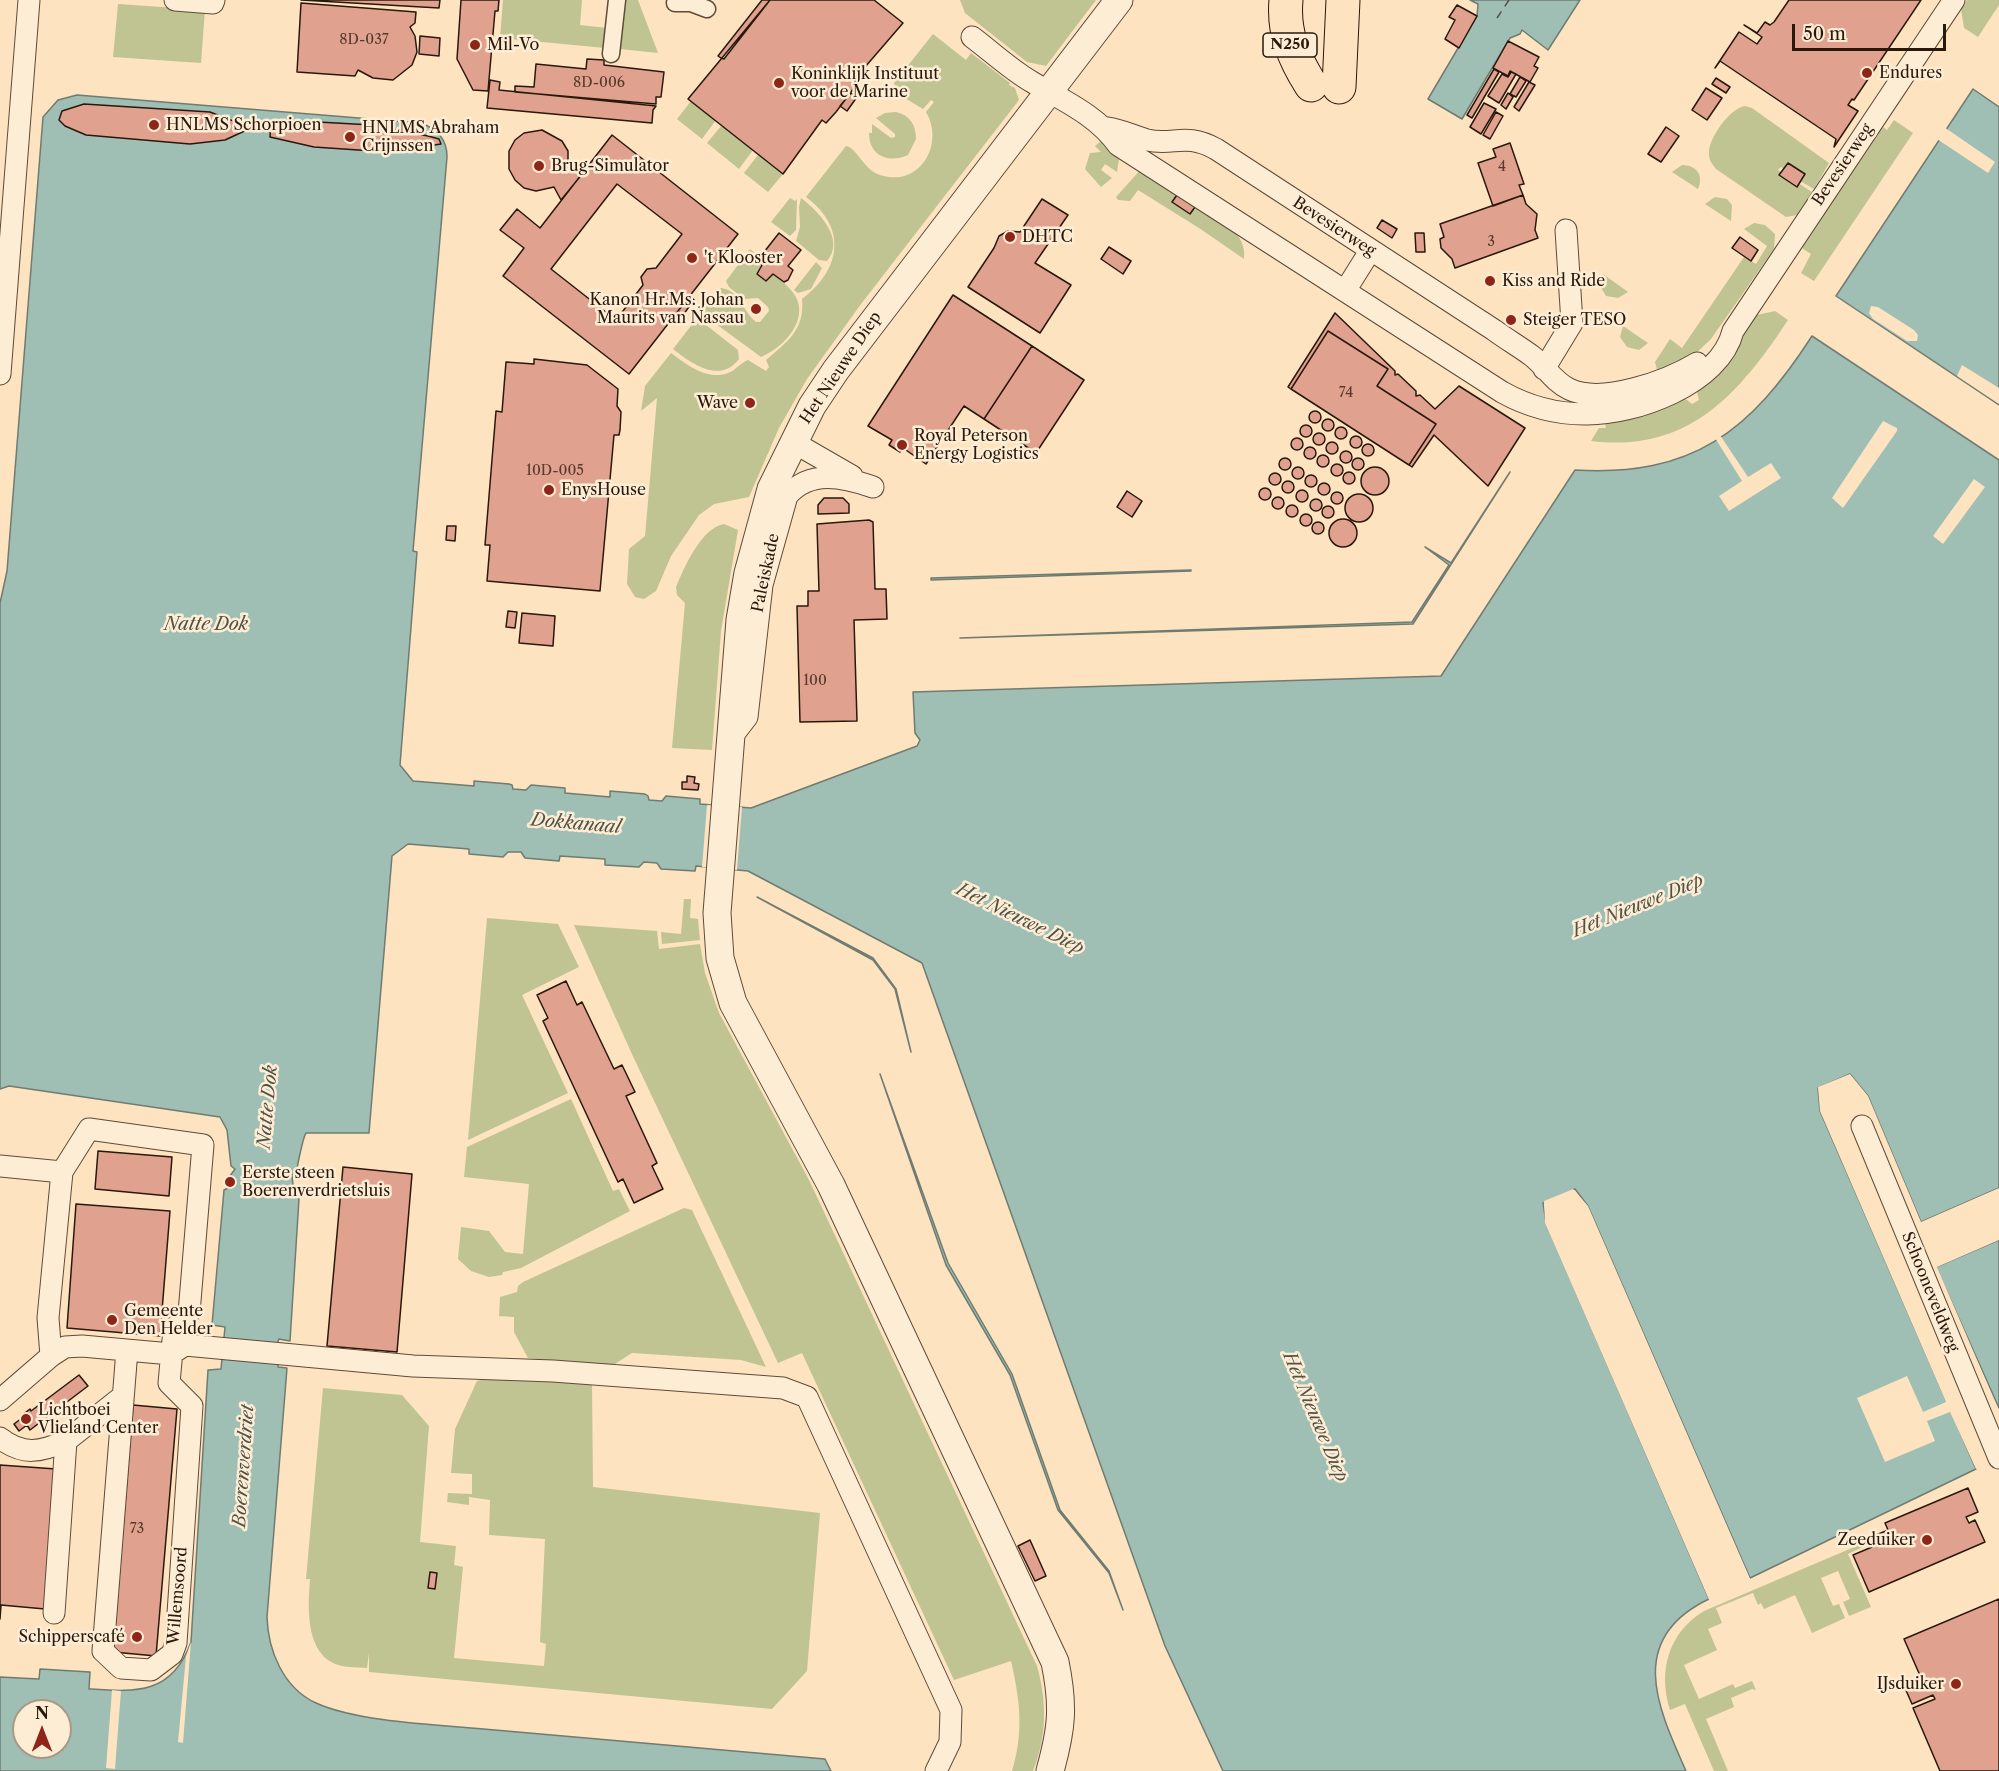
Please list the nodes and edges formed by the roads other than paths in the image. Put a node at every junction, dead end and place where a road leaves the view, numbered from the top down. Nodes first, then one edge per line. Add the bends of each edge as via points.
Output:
1 (29, 0) edge
2 (174, 0) edge
3 (214, 0) edge
4 (1119, 0) edge
5 (1286, 0) edge
6 (1343, 0) edge
7 (1954, 0) edge
8 (675, 3) dead end
9 (614, 8) edge
10 (707, 9) dead end
11 (972, 37) dead end
12 (611, 54) dead end
13 (1050, 90) junction
14 (1107, 128) junction
15 (1566, 230) dead end
16 (1370, 251) junction
17 (1345, 291) junction
18 (1733, 331) junction
19 (1544, 369) junction
20 (0, 374) edge
21 (1523, 402) junction
22 (793, 442) junction
23 (730, 739) junction
24 (1862, 1126) dead end
25 (0, 1166) edge
26 (62, 1172) junction
27 (127, 1350) junction
28 (178, 1350) junction
29 (51, 1356) junction
30 (123, 1396) junction
31 (0, 1400) edge
32 (0, 1438) edge
33 (66, 1441) junction
34 (1999, 1458) edge
35 (54, 1613) dead end
36 (936, 1771) edge
37 (1050, 1771) edge

1 - 20 street
2 - 3 street
4 - 13 street, Het Nieuwe Diep
5 - 6 main road, N250 via 1289,40 1295,59 1325,86
7 - 18 street, Bevesierweg
8 - 10 street
9 - 12 street
11 - 13 street, Bevesierweg via 1032,82
13 - 14 street, Bevesierweg
13 - 22 street, Het Nieuwe Diep via 836,370
14 - 16 street, Bevesierweg via 1148,140 1182,138 1206,143
14 - 17 street, Bevesierweg via 1118,145
15 - 19 street via 1572,323
16 - 17 street
16 - 19 street, Bevesierweg via 1494,330
17 - 21 street, Bevesierweg
18 - 19 street, Bevesierweg via 1698,363 1677,374 1614,392 1593,395 1571,390
18 - 21 street, Bevesierweg via 1730,344 1706,372 1657,400 1588,415 1557,412
19 - 21 street via 1544,392 1530,403
22 - 23 street, Het Nieuwe Diep via 771,489 748,573
22 - 23 street, Paleiskade via 876,489 841,478 822,477 797,486 787,496 762,585 747,717
23 - 37 street, Het Nieuwe Diep via 719,868 717,941 722,968 733,1003 831,1185 1059,1653 1062,1730
24 - 34 street, Schooneveldweg
25 - 26 street
26 - 28 street via 90,1129 203,1144 189,1313 174,1329
26 - 29 street via 48,1318
27 - 28 street
27 - 29 street via 65,1347
27 - 30 street, Willemsoord
28 - 30 street, Willemsoord via 169,1383 192,1406 176,1643 172,1654 151,1670 121,1668 103,1651
28 - 36 street via 223,1349 413,1366 553,1371 783,1388 807,1397 951,1710 950,1742
29 - 31 street
30 - 33 street
32 - 33 street via 13,1448 44,1451
33 - 35 street

